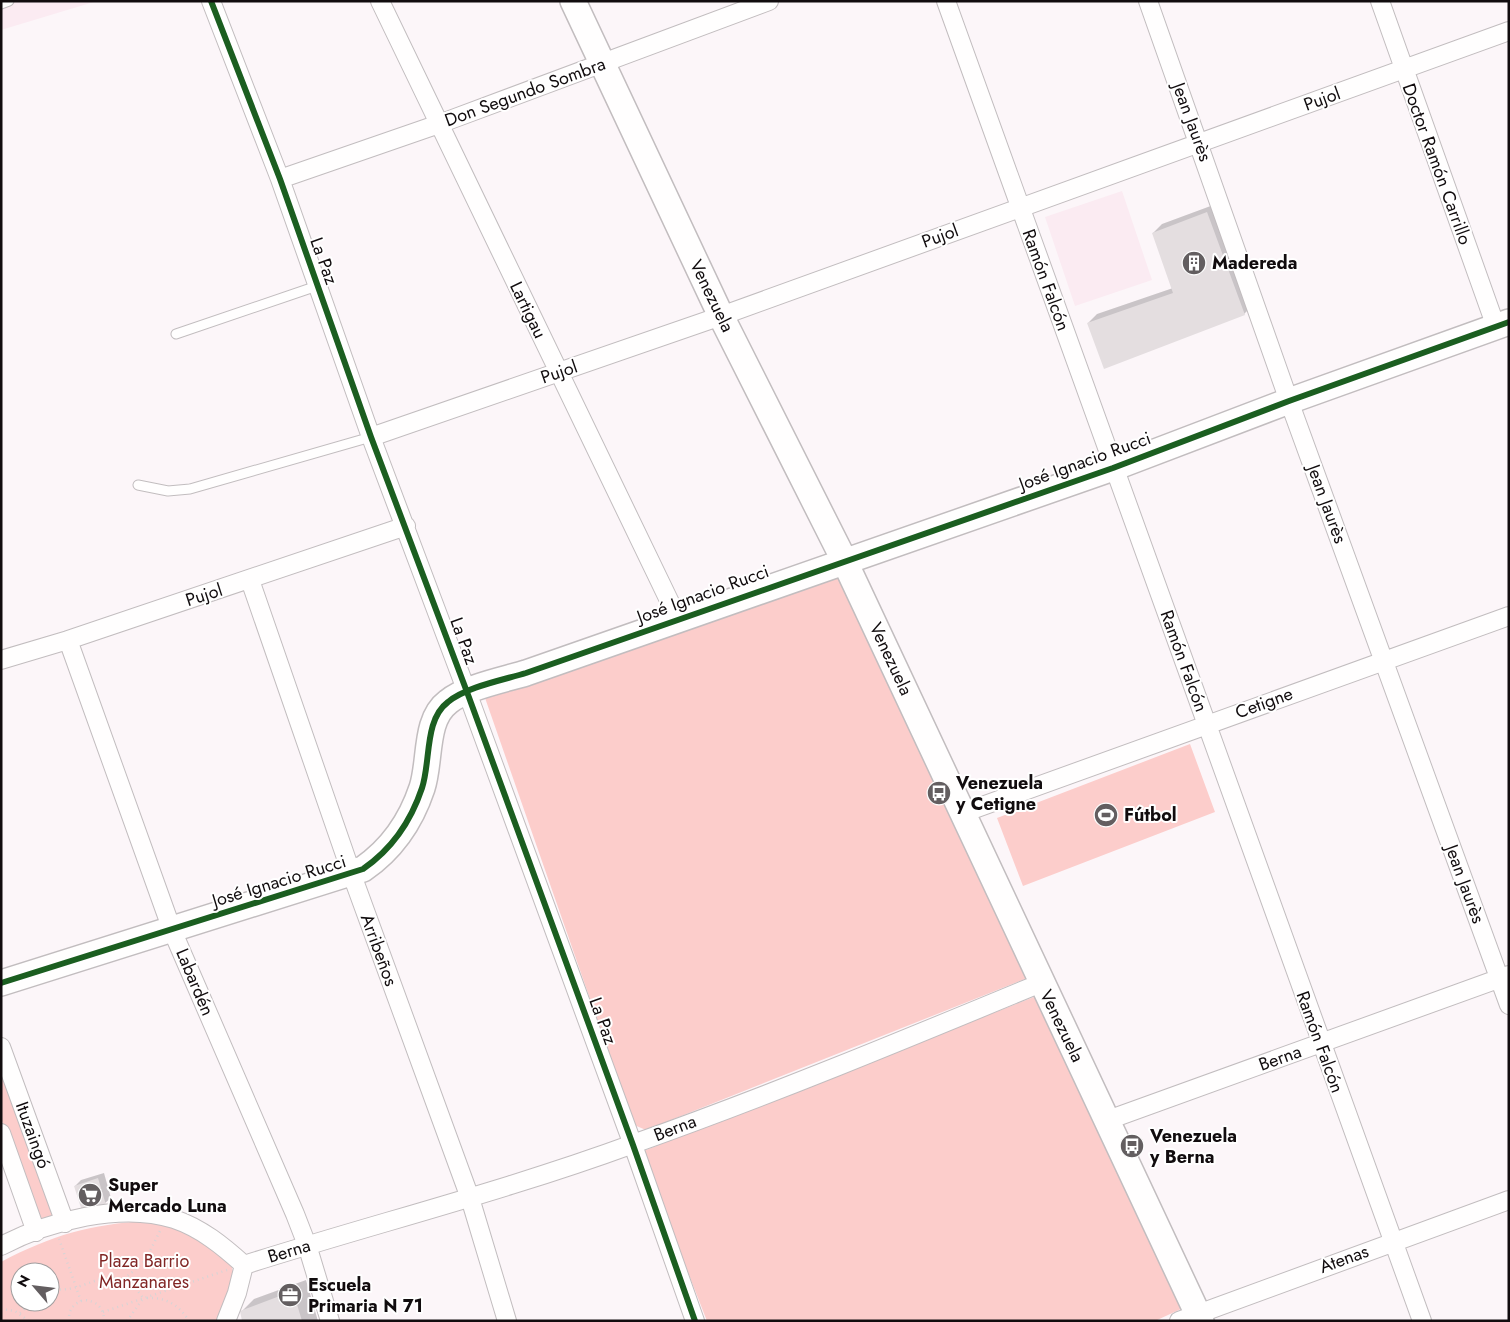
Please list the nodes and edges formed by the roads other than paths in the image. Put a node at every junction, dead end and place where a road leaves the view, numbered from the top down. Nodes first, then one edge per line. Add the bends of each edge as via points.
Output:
1 (8, 1) edge
2 (211, 1) edge
3 (380, 1) edge
4 (572, 1) edge
5 (946, 1) edge
6 (1148, 1) edge
7 (1380, 1) edge
8 (764, 2) edge
9 (1, 4) edge
10 (1509, 31) edge
11 (601, 64) junction
12 (1404, 69) junction
13 (439, 124) junction
14 (1200, 143) junction
15 (280, 179) junction
16 (1019, 206) junction
17 (317, 286) junction
18 (721, 316) junction
19 (1502, 325) edge
20 (176, 334) dead end
21 (559, 373) junction
22 (1289, 401) junction
23 (371, 437) junction
24 (1113, 468) junction
25 (138, 485) dead end
26 (406, 526) junction
27 (844, 560) junction
28 (250, 580) junction
29 (1509, 616) edge
30 (678, 619) junction
31 (68, 640) junction
32 (1, 660) edge
33 (1384, 660) junction
34 (467, 692) junction
35 (1206, 724) junction
36 (964, 813) junction
37 (352, 875) junction
38 (172, 930) junction
39 (1504, 977) edge
40 (1, 984) edge
41 (1041, 984) junction
42 (1509, 1005) edge
43 (1320, 1044) junction
44 (1, 1047) edge
45 (1108, 1120) junction
46 (1, 1132) edge
47 (633, 1144) junction
48 (470, 1198) junction
49 (1509, 1200) edge
50 (60, 1225) junction
51 (36, 1232) junction
52 (1395, 1241) junction
53 (307, 1245) junction
54 (1, 1246) edge
55 (244, 1265) junction
56 (1192, 1318) edge
57 (226, 1321) edge
58 (330, 1321) edge
59 (507, 1321) edge
60 (694, 1321) edge
61 (1422, 1321) edge

1 - 9 lane
2 - 15 street, La Paz
3 - 13 street, Lartigau
4 - 11 street, Venezuela
5 - 16 street, Ramón Falcón
6 - 14 street, Jean Jaurès
7 - 12 street, Doctor Ramón Carrillo
8 - 11 street, Don Segundo Sombra
10 - 12 street, Pujol
11 - 13 street, Don Segundo Sombra
11 - 18 street, Venezuela
12 - 14 street, Pujol
12 - 19 street, Doctor Ramón Carrillo
13 - 15 street, Don Segundo Sombra
13 - 21 street, Lartigau
14 - 16 street, Pujol
14 - 22 street, Jean Jaurès
15 - 17 street, La Paz
16 - 18 street, Pujol
16 - 24 street, Ramón Falcón
17 - 20 lane
17 - 23 street, La Paz
18 - 21 street, Pujol
18 - 27 street, Venezuela
19 - 22 street, José Ignacio Rucci
21 - 23 street, Pujol
21 - 30 street, Lartigau
22 - 24 street, José Ignacio Rucci
22 - 33 street, Jean Jaurès
23 - 25 lane via 190,489 168,490
23 - 26 street, La Paz
24 - 27 street, José Ignacio Rucci
24 - 35 street, Ramón Falcón
26 - 28 street, Pujol
26 - 34 street, La Paz
27 - 30 street, José Ignacio Rucci
27 - 36 street, Venezuela
28 - 31 street, Pujol
28 - 37 street, Arribeños
29 - 33 street, Cetigne
30 - 34 street, José Ignacio Rucci
31 - 32 street, Pujol
31 - 38 street, Labardén
33 - 35 street, Cetigne
33 - 39 street, Jean Jaurès
34 - 37 street, José Ignacio Rucci via 447,702 438,713 422,787 404,828 378,858
34 - 47 street, La Paz
35 - 36 street, Cetigne
35 - 43 street, Ramón Falcón
36 - 41 street, Venezuela
37 - 38 street, José Ignacio Rucci
37 - 48 street, Arribeños
38 - 40 street, José Ignacio Rucci
38 - 53 street, Labardén
39 - 42 street, Jean Jaurès
39 - 43 street, Berna
41 - 45 street, Venezuela
41 - 47 street, Berna
43 - 45 street, Berna
43 - 52 street, Ramón Falcón
44 - 50 street, Ituzaingó
45 - 56 street, Venezuela
46 - 51 street, Ituzaingó
47 - 48 street, Berna
47 - 60 street, La Paz
48 - 53 street, Berna
48 - 59 street, Arribeños
49 - 52 street, Atenas
50 - 51 street, Berna
50 - 55 street, Berna via 94,1215 123,1212 164,1216 215,1240
51 - 54 street, Berna
52 - 56 street, Atenas
52 - 61 street, Ramón Falcón
53 - 55 street, Berna
53 - 58 street, Labardén
55 - 57 street, Berna

